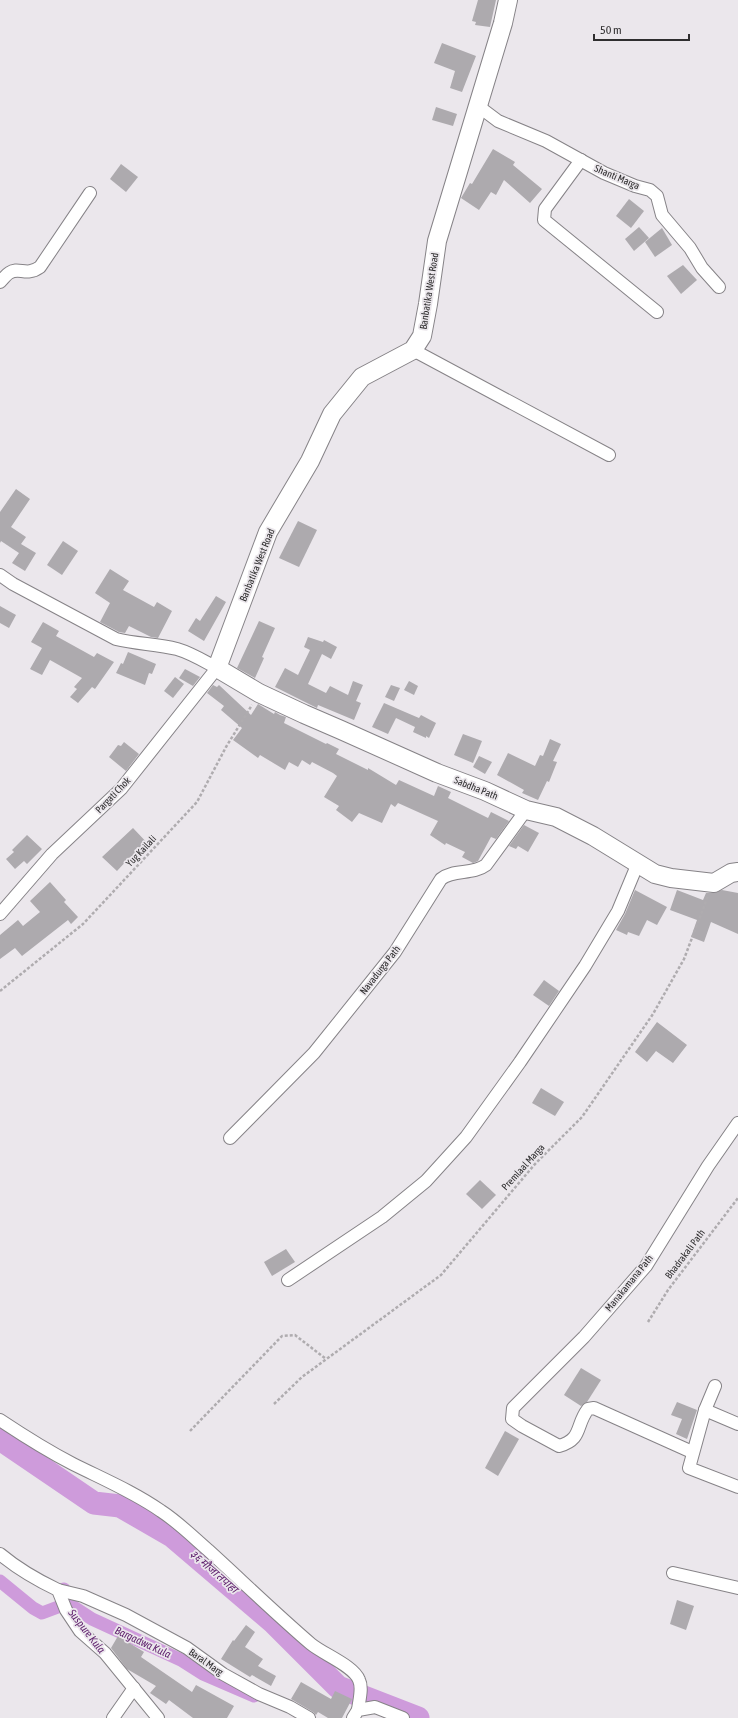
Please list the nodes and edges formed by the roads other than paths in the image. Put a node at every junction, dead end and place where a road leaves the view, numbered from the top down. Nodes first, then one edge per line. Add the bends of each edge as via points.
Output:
1 (508, 0) edge
2 (478, 106) junction
3 (581, 160) junction
4 (90, 193) dead end
5 (0, 282) edge
6 (720, 287) dead end
7 (657, 312) dead end
8 (413, 350) junction
9 (609, 455) dead end
10 (0, 575) edge
11 (217, 668) junction
12 (526, 810) junction
13 (638, 863) junction
14 (738, 872) edge
15 (0, 914) edge
16 (738, 1124) edge
17 (230, 1138) dead end
18 (288, 1280) dead end
19 (715, 1386) dead end
20 (705, 1410) junction
21 (0, 1420) edge
22 (738, 1424) edge
23 (692, 1452) junction
24 (738, 1487) edge
25 (0, 1554) edge
26 (673, 1573) dead end
27 (738, 1588) edge
28 (62, 1600) junction
29 (134, 1688) junction
30 (357, 1711) edge
31 (113, 1718) edge
32 (158, 1718) edge
33 (309, 1718) edge
34 (403, 1718) edge

1 - 2 street, Banbatika West Road
2 - 3 street, Shanti Marga via 498,121 546,141
2 - 8 street, Banbatika West Road via 437,241 422,336
3 - 6 street, Shanti Marga via 604,173 650,190 657,196 662,215 690,248 702,268
3 - 7 street via 545,209 544,220
4 - 5 street via 40,267 28,273 8,273
8 - 9 street
8 - 11 street, Banbatika West Road via 362,377 332,414 310,461 268,532
10 - 11 street via 116,639 133,644 176,649
11 - 12 street, Sabdha Path via 259,693
11 - 15 street, Pargati Chok via 121,789 52,854
12 - 13 street, Sabdha Path via 556,817
12 - 17 street, Navadurga Path via 486,865 478,870 448,875 441,879 395,952 314,1054
13 - 14 street, Sabdha Path via 655,874 714,883 731,873
13 - 18 street via 618,911 585,966 466,1137 426,1181 388,1212
16 - 23 street, Manakamana Path via 708,1166 646,1266 584,1337 513,1408 512,1419 559,1446 577,1436 583,1416 588,1409 594,1408
19 - 20 street
20 - 22 street
20 - 23 street
21 - 30 street via 23,1436 162,1511 320,1651 349,1668 359,1680
23 - 24 street via 689,1468
25 - 28 street, Baral Marg
26 - 27 street
28 - 29 street via 80,1631 105,1653
28 - 33 street, Baral Marg via 83,1596 126,1615 187,1648 223,1674
29 - 31 street
29 - 32 street
30 - 34 street via 375,1706

